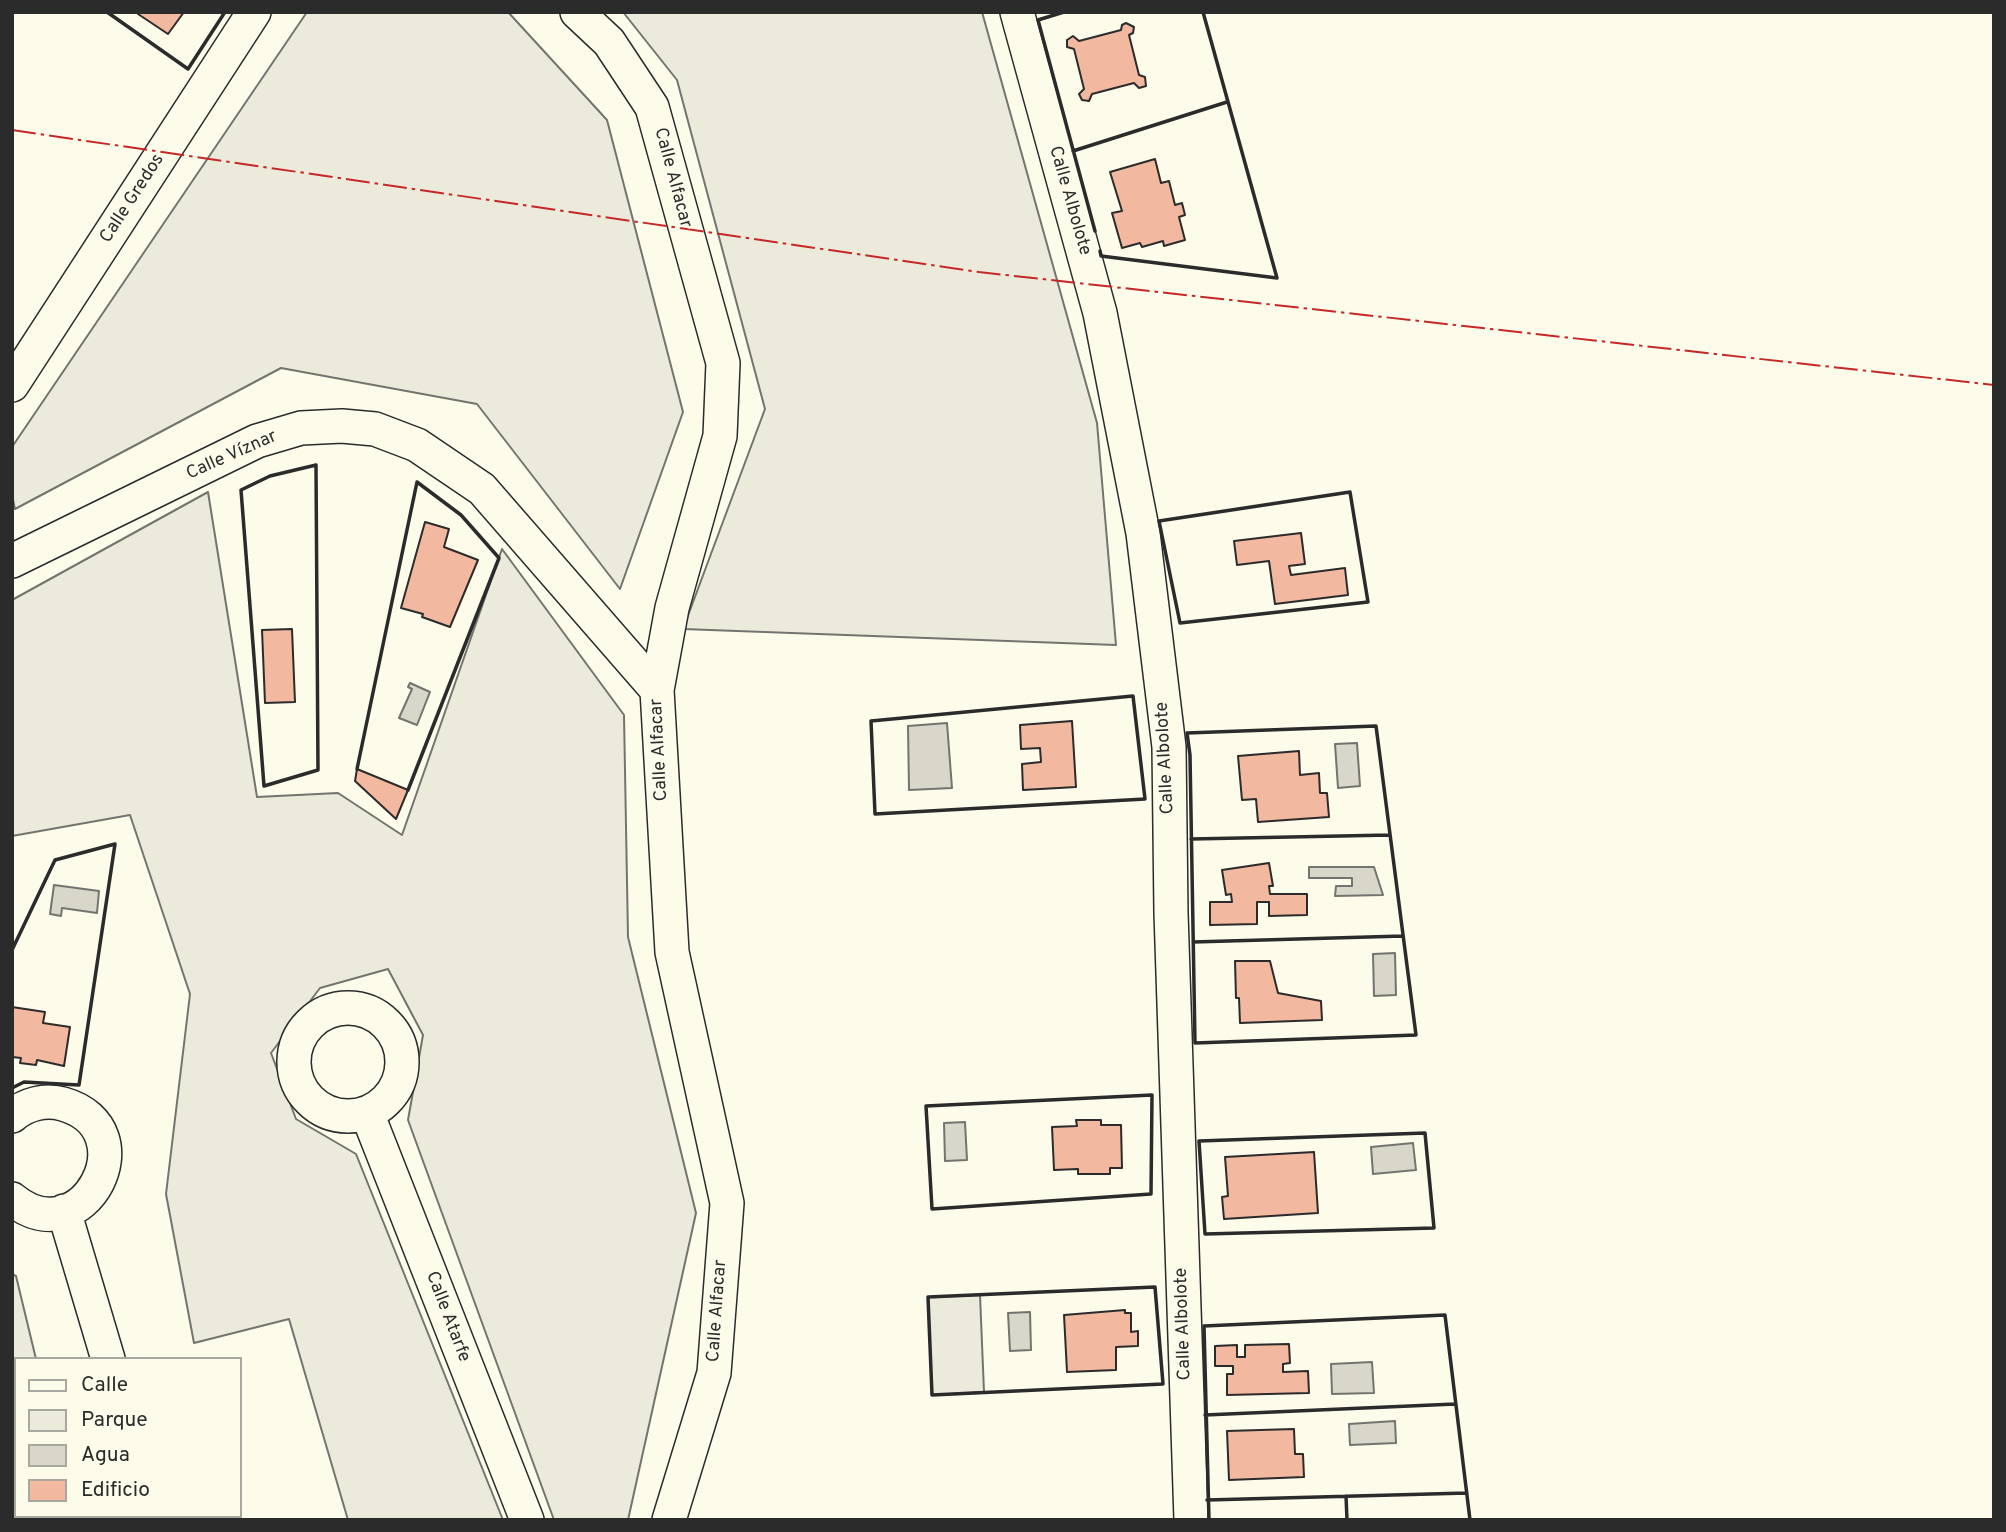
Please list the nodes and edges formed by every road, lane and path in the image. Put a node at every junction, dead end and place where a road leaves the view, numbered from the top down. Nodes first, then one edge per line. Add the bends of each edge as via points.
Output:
1 (254, 12) edge
2 (577, 12) edge
3 (1017, 12) edge
4 (12, 385) edge
5 (12, 561) edge
6 (657, 690) junction
7 (367, 1113) dead end
8 (12, 1116) edge
9 (12, 1199) edge
10 (64, 1212) junction
11 (107, 1357) edge
12 (527, 1520) edge
13 (669, 1520) edge
14 (1191, 1520) edge

1 - 4 street, Calle Gredos
2 - 6 street, Calle Alfacar via 609,42 652,107 723,363 720,436 672,608
3 - 14 street, Calle Albolote via 1100,313 1143,533 1169,747
5 - 6 street, Calle Víznar via 257,441 301,428 375,429 417,445 482,489
6 - 13 street, Calle Alfacar via 672,952 727,1203 714,1373
7 - 12 street, Calle Atarfe
8 - 10 street via 35,1103 54,1102 81,1112 100,1134 105,1152 95,1190
9 - 10 street via 30,1210
10 - 11 street

